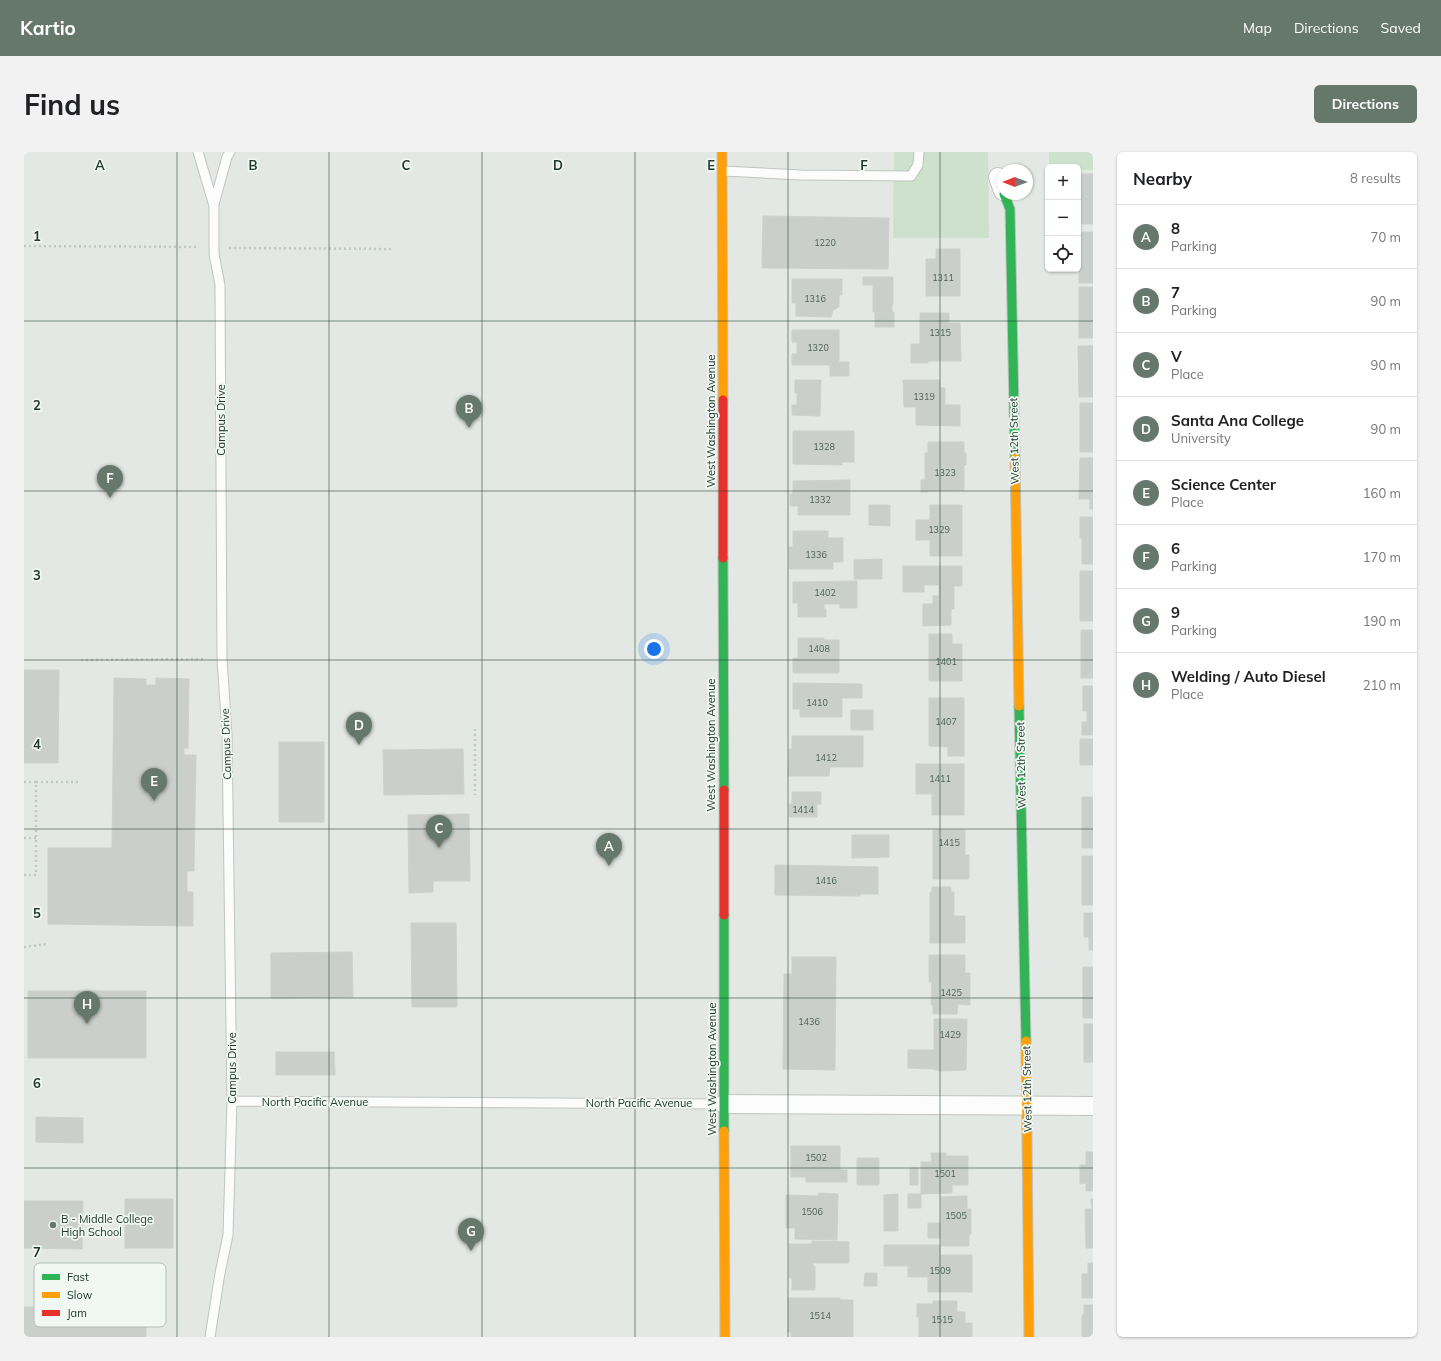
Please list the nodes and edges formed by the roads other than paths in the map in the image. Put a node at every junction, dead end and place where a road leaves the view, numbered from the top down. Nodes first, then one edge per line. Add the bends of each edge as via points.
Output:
1 (198, 152) edge
2 (230, 152) edge
3 (722, 152) edge
4 (919, 152) edge
5 (723, 171) junction
6 (1007, 200) edge
7 (214, 206) junction
8 (232, 1101) junction
9 (724, 1104) junction
10 (1027, 1104) junction
11 (1093, 1106) edge
12 (210, 1337) edge
13 (725, 1337) edge
14 (1030, 1337) edge

1 - 7 lane, Campus Drive
2 - 7 lane
3 - 5 street, West Washington Avenue
4 - 5 lane via 918,165 911,176
5 - 9 street, West Washington Avenue
6 - 10 street, West 12th Street via 1010,209
7 - 8 lane, Campus Drive via 214,248 220,285 222,659 226,735
8 - 9 lane, North Pacific Avenue
8 - 12 lane, Campus Drive via 228,1235
9 - 10 street, North Pacific Avenue
9 - 13 street, West Washington Avenue
10 - 11 street, North Pacific Avenue
10 - 14 street, West 12th Street

